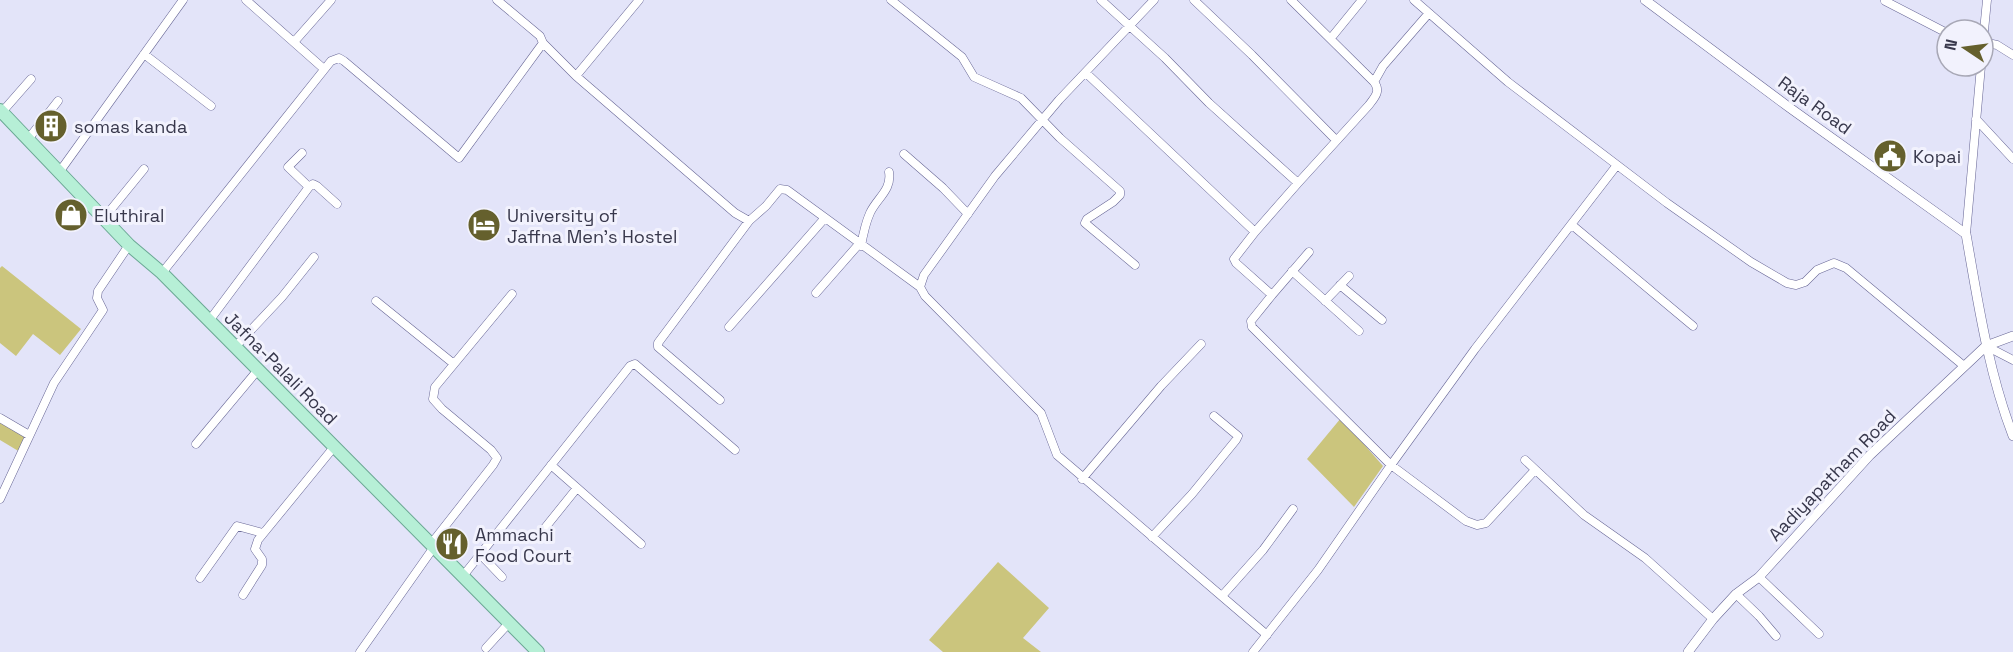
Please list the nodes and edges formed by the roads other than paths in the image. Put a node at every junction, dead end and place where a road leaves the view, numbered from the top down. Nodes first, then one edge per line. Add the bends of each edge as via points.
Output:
1 (183, 0) edge
2 (246, 0) edge
3 (331, 0) edge
4 (497, 0) edge
5 (639, 0) edge
6 (891, 0) edge
7 (1101, 0) edge
8 (1154, 0) edge
9 (1194, 0) edge
10 (1291, 0) edge
11 (1362, 0) edge
12 (1414, 0) edge
13 (1645, 0) edge
14 (1987, 0) edge
15 (1885, 1) edge
16 (1429, 13) junction
17 (1985, 18) edge
18 (1129, 27) junction
19 (1935, 27) edge
20 (1331, 38) junction
21 (294, 42) junction
22 (543, 43) junction
23 (1995, 44) edge
24 (144, 54) junction
25 (2013, 55) edge
26 (324, 69) junction
27 (1086, 73) junction
28 (576, 76) junction
29 (1980, 78) edge
30 (31, 79) dead end
31 (1374, 82) junction
32 (58, 100) dead end
33 (211, 106) dead end
34 (1, 111) edge
35 (1976, 119) junction
36 (1042, 120) junction
37 (29, 138) junction
38 (1336, 140) junction
39 (302, 153) dead end
40 (904, 154) dead end
41 (2013, 159) edge
42 (1617, 165) junction
43 (144, 169) dead end
44 (60, 171) junction
45 (889, 172) dead end
46 (1298, 183) junction
47 (309, 186) junction
48 (337, 204) dead end
49 (968, 214) junction
50 (105, 218) junction
51 (824, 219) junction
52 (749, 222) junction
53 (1572, 225) junction
54 (1255, 232) junction
55 (1966, 234) junction
56 (129, 245) junction
57 (860, 245) junction
58 (1309, 252) dead end
59 (314, 257) dead end
60 (1135, 265) dead end
61 (1292, 271) junction
62 (162, 273) junction
63 (1349, 276) dead end
64 (1340, 285) junction
65 (920, 287) junction
66 (816, 293) dead end
67 (512, 294) dead end
68 (1272, 295) junction
69 (376, 301) dead end
70 (1325, 301) junction
71 (1382, 320) dead end
72 (209, 321) junction
73 (1694, 326) dead end
74 (729, 327) dead end
75 (1359, 331) dead end
76 (2013, 336) edge
77 (1202, 344) dead end
78 (1986, 346) junction
79 (235, 347) junction
80 (2013, 360) edge
81 (454, 364) junction
82 (1964, 366) junction
83 (257, 371) junction
84 (720, 400) dead end
85 (1214, 417) dead end
86 (0, 418) edge
87 (29, 435) junction
88 (2013, 436) edge
89 (196, 444) dead end
90 (334, 447) junction
91 (735, 450) dead end
92 (1525, 460) dead end
93 (551, 465) junction
94 (1391, 465) junction
95 (1535, 470) junction
96 (1082, 479) junction
97 (577, 488) junction
98 (0, 499) edge
99 (1293, 509) dead end
100 (263, 533) junction
101 (540, 534) dead end
102 (1152, 537) junction
103 (641, 544) dead end
104 (433, 545) junction
105 (480, 554) junction
106 (463, 576) junction
107 (502, 577) dead end
108 (1759, 577) junction
109 (200, 578) dead end
110 (1736, 594) junction
111 (243, 595) dead end
112 (1222, 596) junction
113 (1713, 620) junction
114 (509, 623) junction
115 (1819, 634) dead end
116 (1267, 635) junction
117 (1776, 636) dead end
118 (486, 648) dead end
119 (360, 652) edge
120 (538, 652) edge
121 (1253, 652) edge
122 (1688, 652) edge

1 - 24 street
2 - 21 street
3 - 21 street
4 - 22 street via 540,36
5 - 28 street
6 - 36 street via 962,57 971,74 1021,98
7 - 18 street
8 - 18 street
9 - 38 street
10 - 20 street
11 - 20 street
12 - 16 street
13 - 55 street, Raja Road
14 - 17 street
15 - 19 street
16 - 31 street
16 - 42 street via 1508,82
18 - 27 street
18 - 46 street
20 - 31 street
21 - 26 street
22 - 26 street via 459,158 345,61 331,61
22 - 28 street
23 - 25 street
24 - 33 street
24 - 44 street
26 - 62 street
27 - 36 street
27 - 54 street
28 - 52 street
29 - 35 street
30 - 34 street
31 - 38 street via 1378,86 1376,95
32 - 37 street
34 - 37 main road, Jafna-Palali Road
35 - 41 street
35 - 55 street
36 - 49 street
36 - 60 street via 1120,191 1113,202 1085,223
37 - 44 main road, Jafna-Palali Road
38 - 46 street
39 - 47 street via 288,167
40 - 49 street
42 - 53 street
42 - 82 street via 1751,262 1787,283 1805,282 1817,270 1834,263 1846,268
43 - 50 street
44 - 50 main road, Jafna-Palali Road
45 - 57 street via 889,185 871,210
46 - 54 street
47 - 48 street via 317,186
47 - 72 street
49 - 65 street via 924,275
50 - 56 main road, Jafna-Palali Road
51 - 52 street via 780,189
51 - 57 street
51 - 74 street
52 - 84 street via 658,343
53 - 73 street
53 - 94 street
54 - 68 street via 1234,259
55 - 78 street
56 - 62 main road, Jafna-Palali Road
56 - 87 street via 98,291 103,310 54,383
57 - 65 street
57 - 66 street
58 - 61 street
59 - 79 street
61 - 68 street
61 - 70 street
62 - 72 main road, Jafna-Palali Road
63 - 64 street
64 - 70 street
64 - 71 street
65 - 96 street via 1041,413 1057,456
67 - 81 street
68 - 94 street via 1251,321 1252,327
69 - 81 street
70 - 75 street
72 - 79 main road, Jafna-Palali Road
76 - 78 street, Aadiyapatham Road
77 - 96 street
78 - 80 street
78 - 82 street, Aadiyapatham Road
78 - 88 street
79 - 83 main road, Jafna-Palali Road
81 - 104 street via 435,387 433,399 497,458
82 - 108 street, Aadiyapatham Road via 1870,455
83 - 89 street
83 - 90 main road, Jafna-Palali Road
85 - 102 street via 1238,436 1236,440
86 - 87 street
87 - 98 street
90 - 100 street
90 - 104 main road, Jafna-Palali Road
91 - 93 street via 635,364
92 - 95 street
93 - 97 street
93 - 105 street
94 - 95 street via 1459,517 1478,525 1486,523
94 - 116 street
95 - 113 street via 1584,515 1645,558
96 - 102 street
97 - 101 street
97 - 103 street
99 - 112 street
100 - 109 street via 237,526
100 - 111 street via 255,545 262,565
102 - 112 street
104 - 106 main road, Jafna-Palali Road
104 - 119 street
105 - 106 street
105 - 107 street
106 - 114 main road, Jafna-Palali Road
108 - 110 street, Aadiyapatham Road
108 - 115 street
110 - 113 street, Aadiyapatham Road
110 - 117 street
112 - 116 street
113 - 122 street, Aadiyapatham Road
114 - 118 street
114 - 120 main road, Jafna-Palali Road
116 - 121 street

